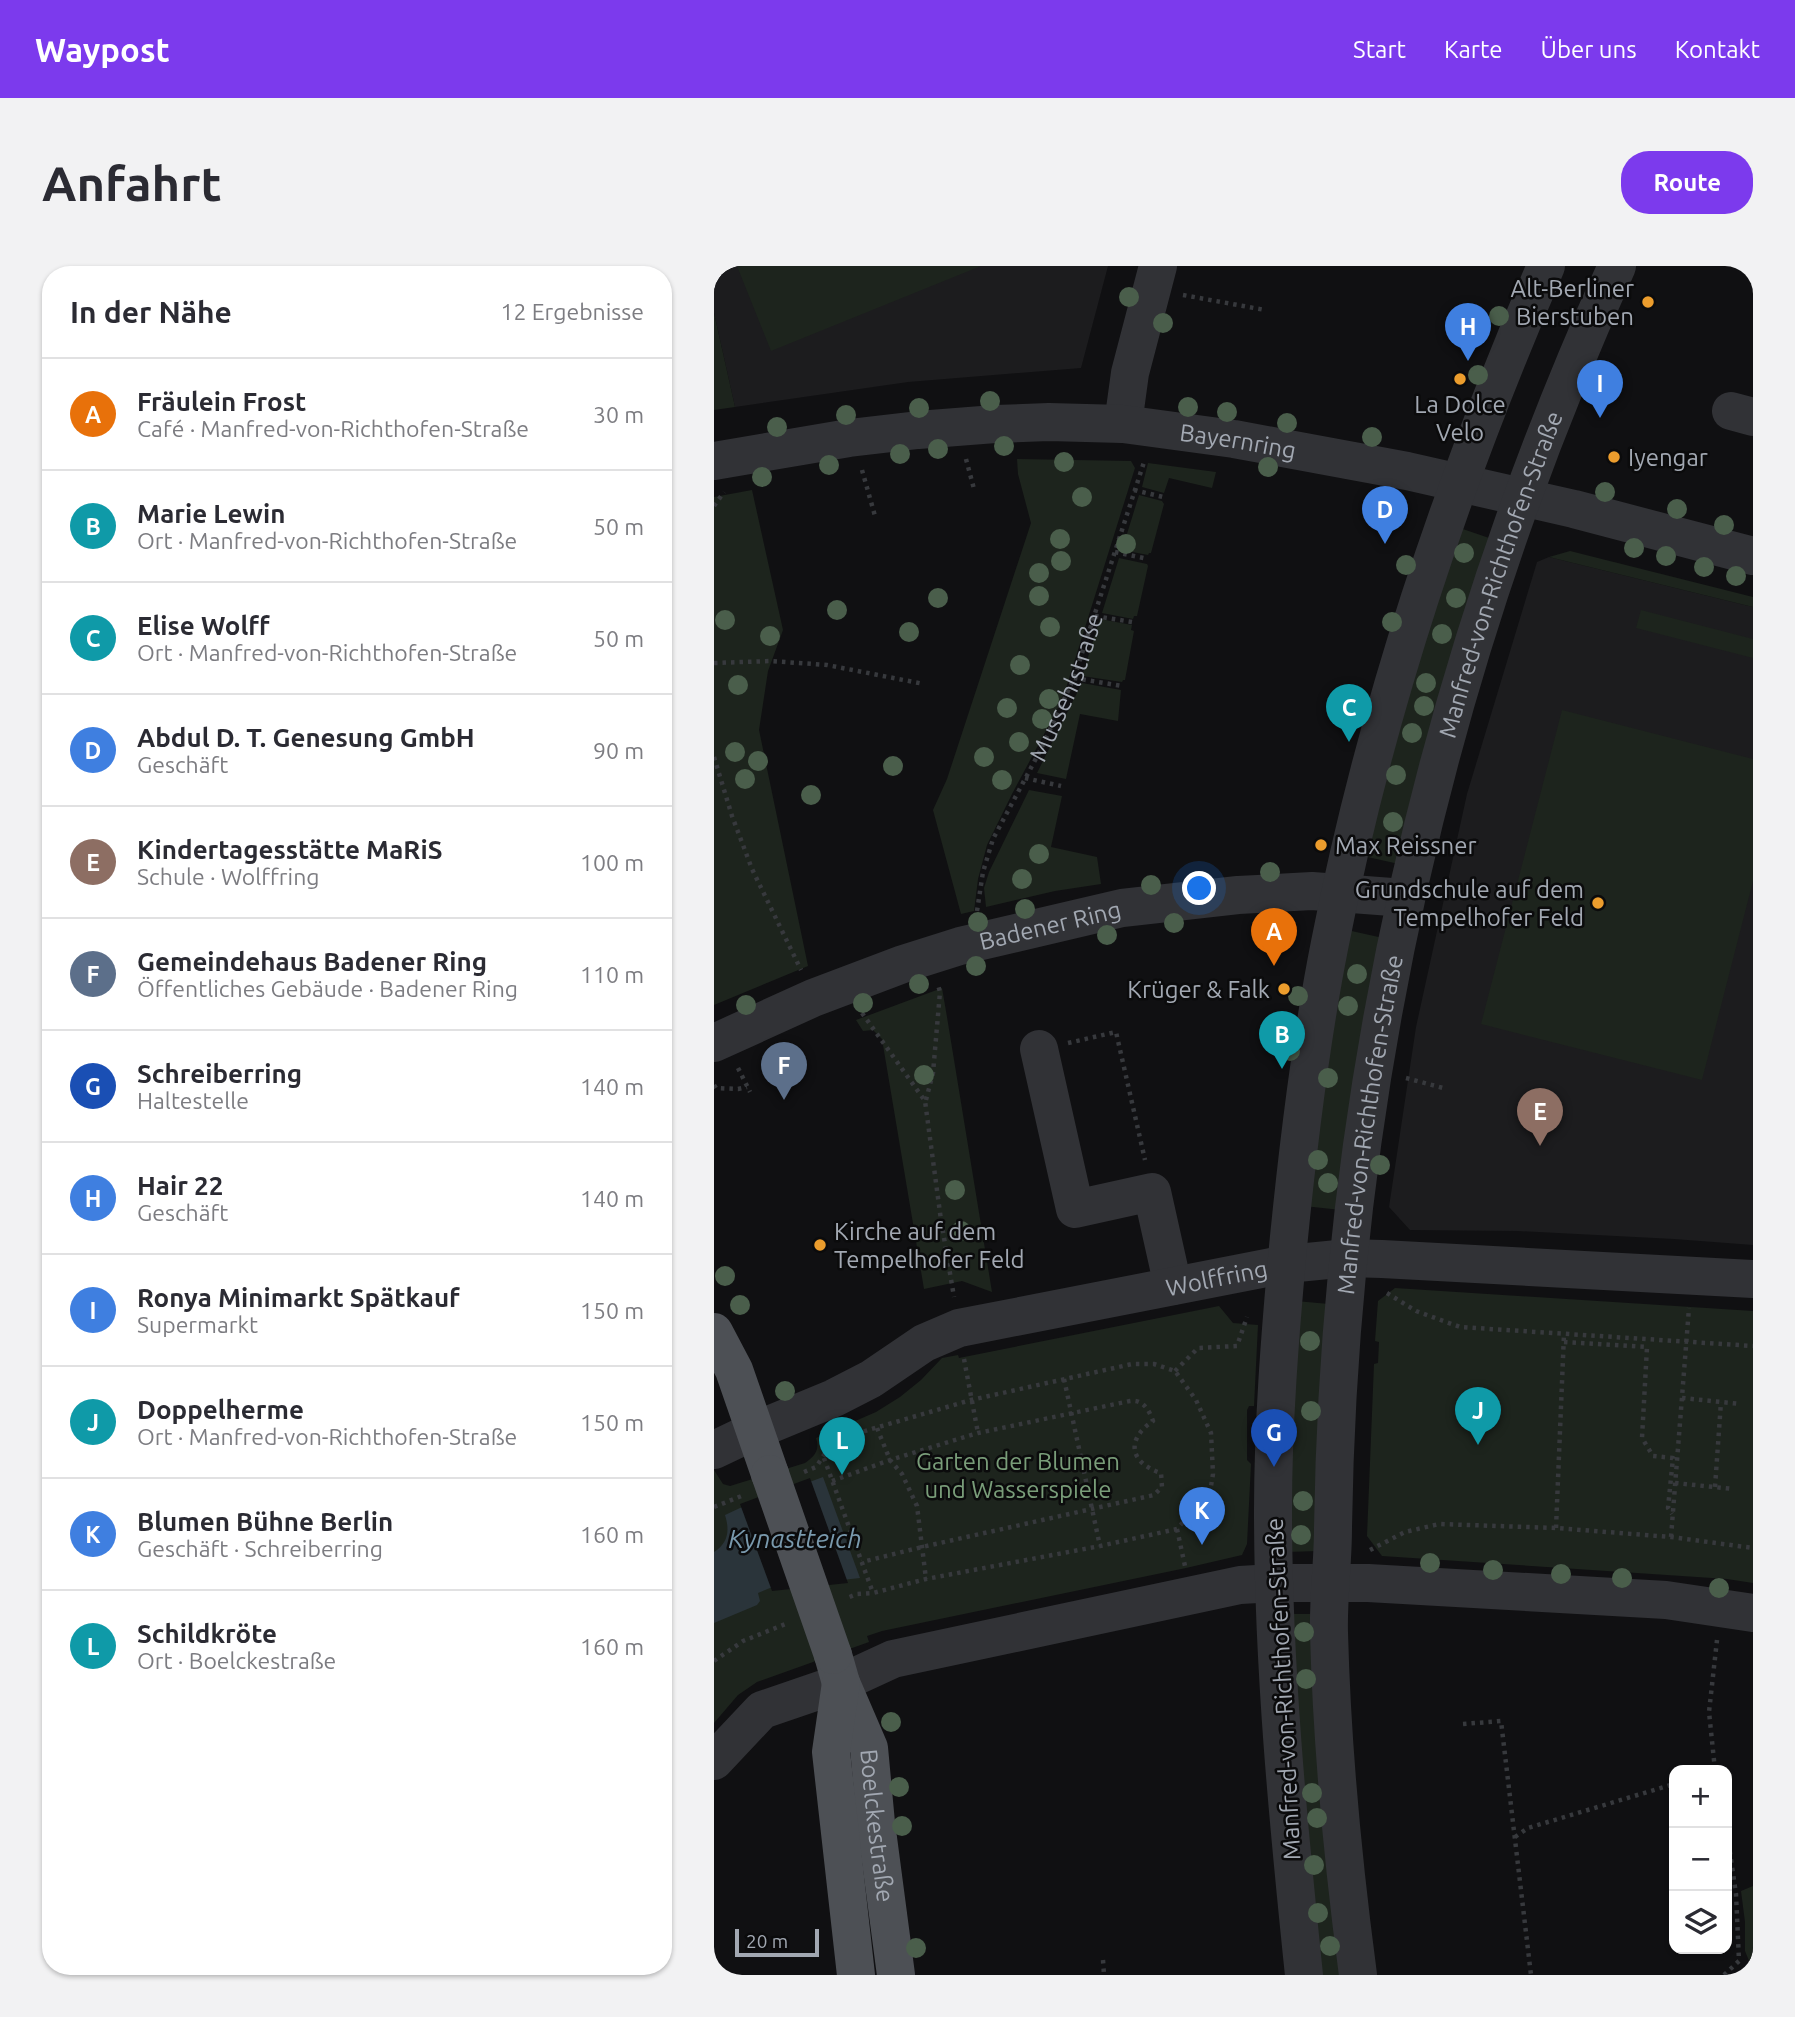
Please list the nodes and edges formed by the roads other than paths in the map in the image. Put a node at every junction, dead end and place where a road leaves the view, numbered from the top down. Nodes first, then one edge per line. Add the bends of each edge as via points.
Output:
1 (1546, 266) edge
2 (1617, 266) edge
3 (1168, 280) edge
4 (1135, 438) junction
5 (720, 474) edge
6 (1459, 483) junction
7 (1523, 497) junction
8 (1753, 556) edge
9 (1341, 892) junction
10 (1405, 898) junction
11 (714, 1043) edge
12 (1039, 1049) road end
13 (1348, 1258) junction
14 (1287, 1264) junction
15 (1753, 1279) edge
16 (1173, 1286) junction
17 (714, 1332) edge
18 (714, 1394) edge
19 (754, 1431) junction
20 (714, 1451) edge
21 (1274, 1583) junction
22 (1331, 1583) junction
23 (1753, 1613) edge
24 (837, 1669) junction
25 (714, 1761) edge
26 (856, 1975) edge
27 (896, 1975) edge
28 (1304, 1975) edge
29 (1358, 1975) edge

1 - 6 street, Manfred-von-Richthofen-Straße
2 - 7 street, Manfred-von-Richthofen-Straße
3 - 4 street via 1130,373
4 - 5 street, Bayernring via 1035,422 918,430 835,440
4 - 6 street, Bayernring via 1234,439
6 - 7 street, Bayernring
6 - 9 street, Manfred-von-Richthofen-Straße via 1414,612
7 - 8 street, Bayernring
7 - 10 street, Manfred-von-Richthofen-Straße via 1470,653
9 - 10 street, Badener Ring
9 - 11 street, Badener Ring via 1238,895 1122,908 960,946 847,984
9 - 14 street, Manfred-von-Richthofen-Straße via 1311,1058
10 - 13 street, Manfred-von-Richthofen-Straße via 1369,1098
12 - 16 street via 1075,1209 1152,1192
13 - 14 street, Wolffring
13 - 15 street, Wolffring
13 - 22 street, Manfred-von-Richthofen-Straße
14 - 16 street, Wolffring
14 - 21 street, Manfred-von-Richthofen-Straße via 1274,1455
16 - 19 street, Wolffring via 959,1328 924,1343 834,1398
17 - 19 main road, Boelckestraße via 734,1370
18 - 19 main road, Boelckestraße
19 - 20 street, Wolffring
19 - 24 main road, Boelckestraße, bridge
21 - 22 street
21 - 24 street via 1240,1585
21 - 28 street, Manfred-von-Richthofen-Straße
22 - 23 street via 1666,1600
22 - 29 street, Manfred-von-Richthofen-Straße via 1332,1717
24 - 25 street via 762,1710
24 - 26 main road, Boelckestraße via 831,1752
24 - 27 main road, Boelckestraße via 869,1748

